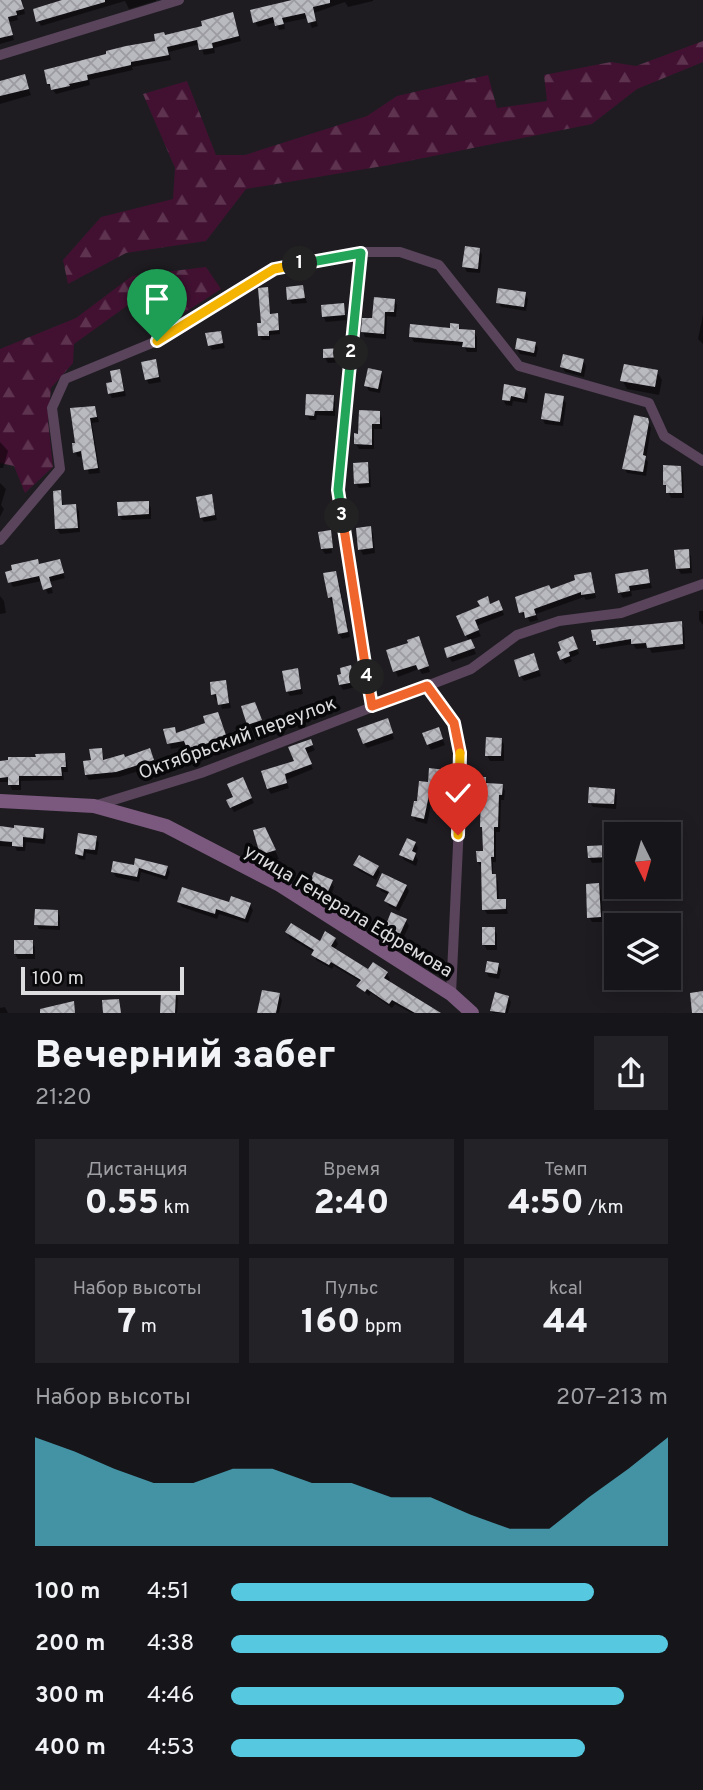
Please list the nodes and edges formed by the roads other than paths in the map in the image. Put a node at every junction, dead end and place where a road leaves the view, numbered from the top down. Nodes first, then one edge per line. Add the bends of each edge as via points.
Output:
1 (179, 0) edge
2 (0, 55) edge
3 (361, 253) junction
4 (703, 461) edge
5 (0, 540) edge
6 (703, 584) edge
7 (427, 686) junction
8 (372, 706) junction
9 (0, 801) edge
10 (94, 806) junction
11 (451, 994) junction
12 (472, 1013) edge

1 - 2 street
3 - 4 street via 400,252 439,265 519,366 649,403 664,436
3 - 5 street via 274,269 157,341 65,379 52,408 60,469
3 - 8 street via 338,490
6 - 7 street, Октябрьский переулок via 621,613 559,621 517,635 471,669
7 - 8 street, Октябрьский переулок
7 - 11 street via 454,723 462,760
8 - 10 street, Октябрьский переулок via 201,773
9 - 10 street, улица Генерала Ефремова
10 - 11 street, улица Генерала Ефремова via 166,826 280,885
11 - 12 street, улица Генерала Ефремова

